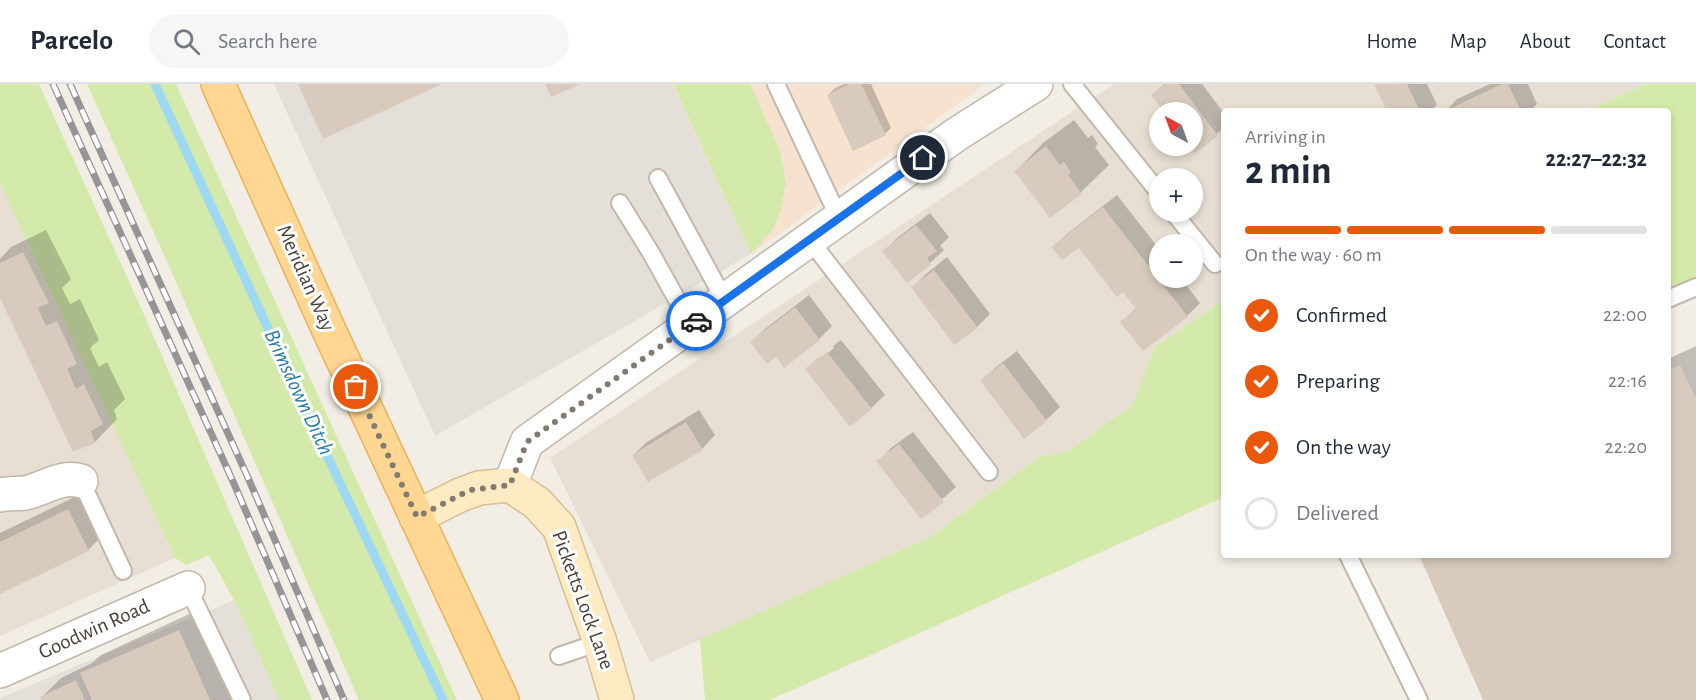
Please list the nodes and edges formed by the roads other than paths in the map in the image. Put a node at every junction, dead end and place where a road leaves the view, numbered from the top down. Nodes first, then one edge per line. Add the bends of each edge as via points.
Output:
1 (218, 84) edge
2 (776, 84) edge
3 (1036, 84) edge
4 (1072, 84) edge
5 (658, 178) dead end
6 (1149, 180) edge
7 (620, 203) dead end
8 (839, 218) junction
9 (1181, 222) edge
10 (809, 239) junction
11 (1215, 264) dead end
12 (1696, 286) edge
13 (1671, 298) edge
14 (725, 301) junction
15 (691, 325) junction
16 (989, 472) dead end
17 (81, 482) joint
18 (510, 485) junction
19 (0, 495) edge
20 (417, 517) junction
21 (1349, 558) edge
22 (123, 570) dead end
23 (188, 588) joint
24 (600, 642) junction
25 (558, 656) dead end
26 (0, 671) edge
27 (242, 700) edge
28 (502, 700) edge
29 (617, 700) edge
30 (1419, 700) edge

1 - 20 main road, Meridian Way
2 - 8 lane
3 - 8 street via 957,134
4 - 6 lane
5 - 14 lane
7 - 15 lane
8 - 10 street
9 - 11 lane
10 - 14 street
10 - 16 lane
12 - 13 lane
14 - 15 street
15 - 18 street via 527,442
17 - 19 street via 58,481 24,493
17 - 22 lane
18 - 20 street via 470,490
18 - 24 street, Picketts Lock Lane via 537,503 559,527
20 - 28 main road, Meridian Way
21 - 30 lane
23 - 26 street, Goodwin Road
23 - 27 lane
24 - 25 lane
24 - 29 street, Picketts Lock Lane

